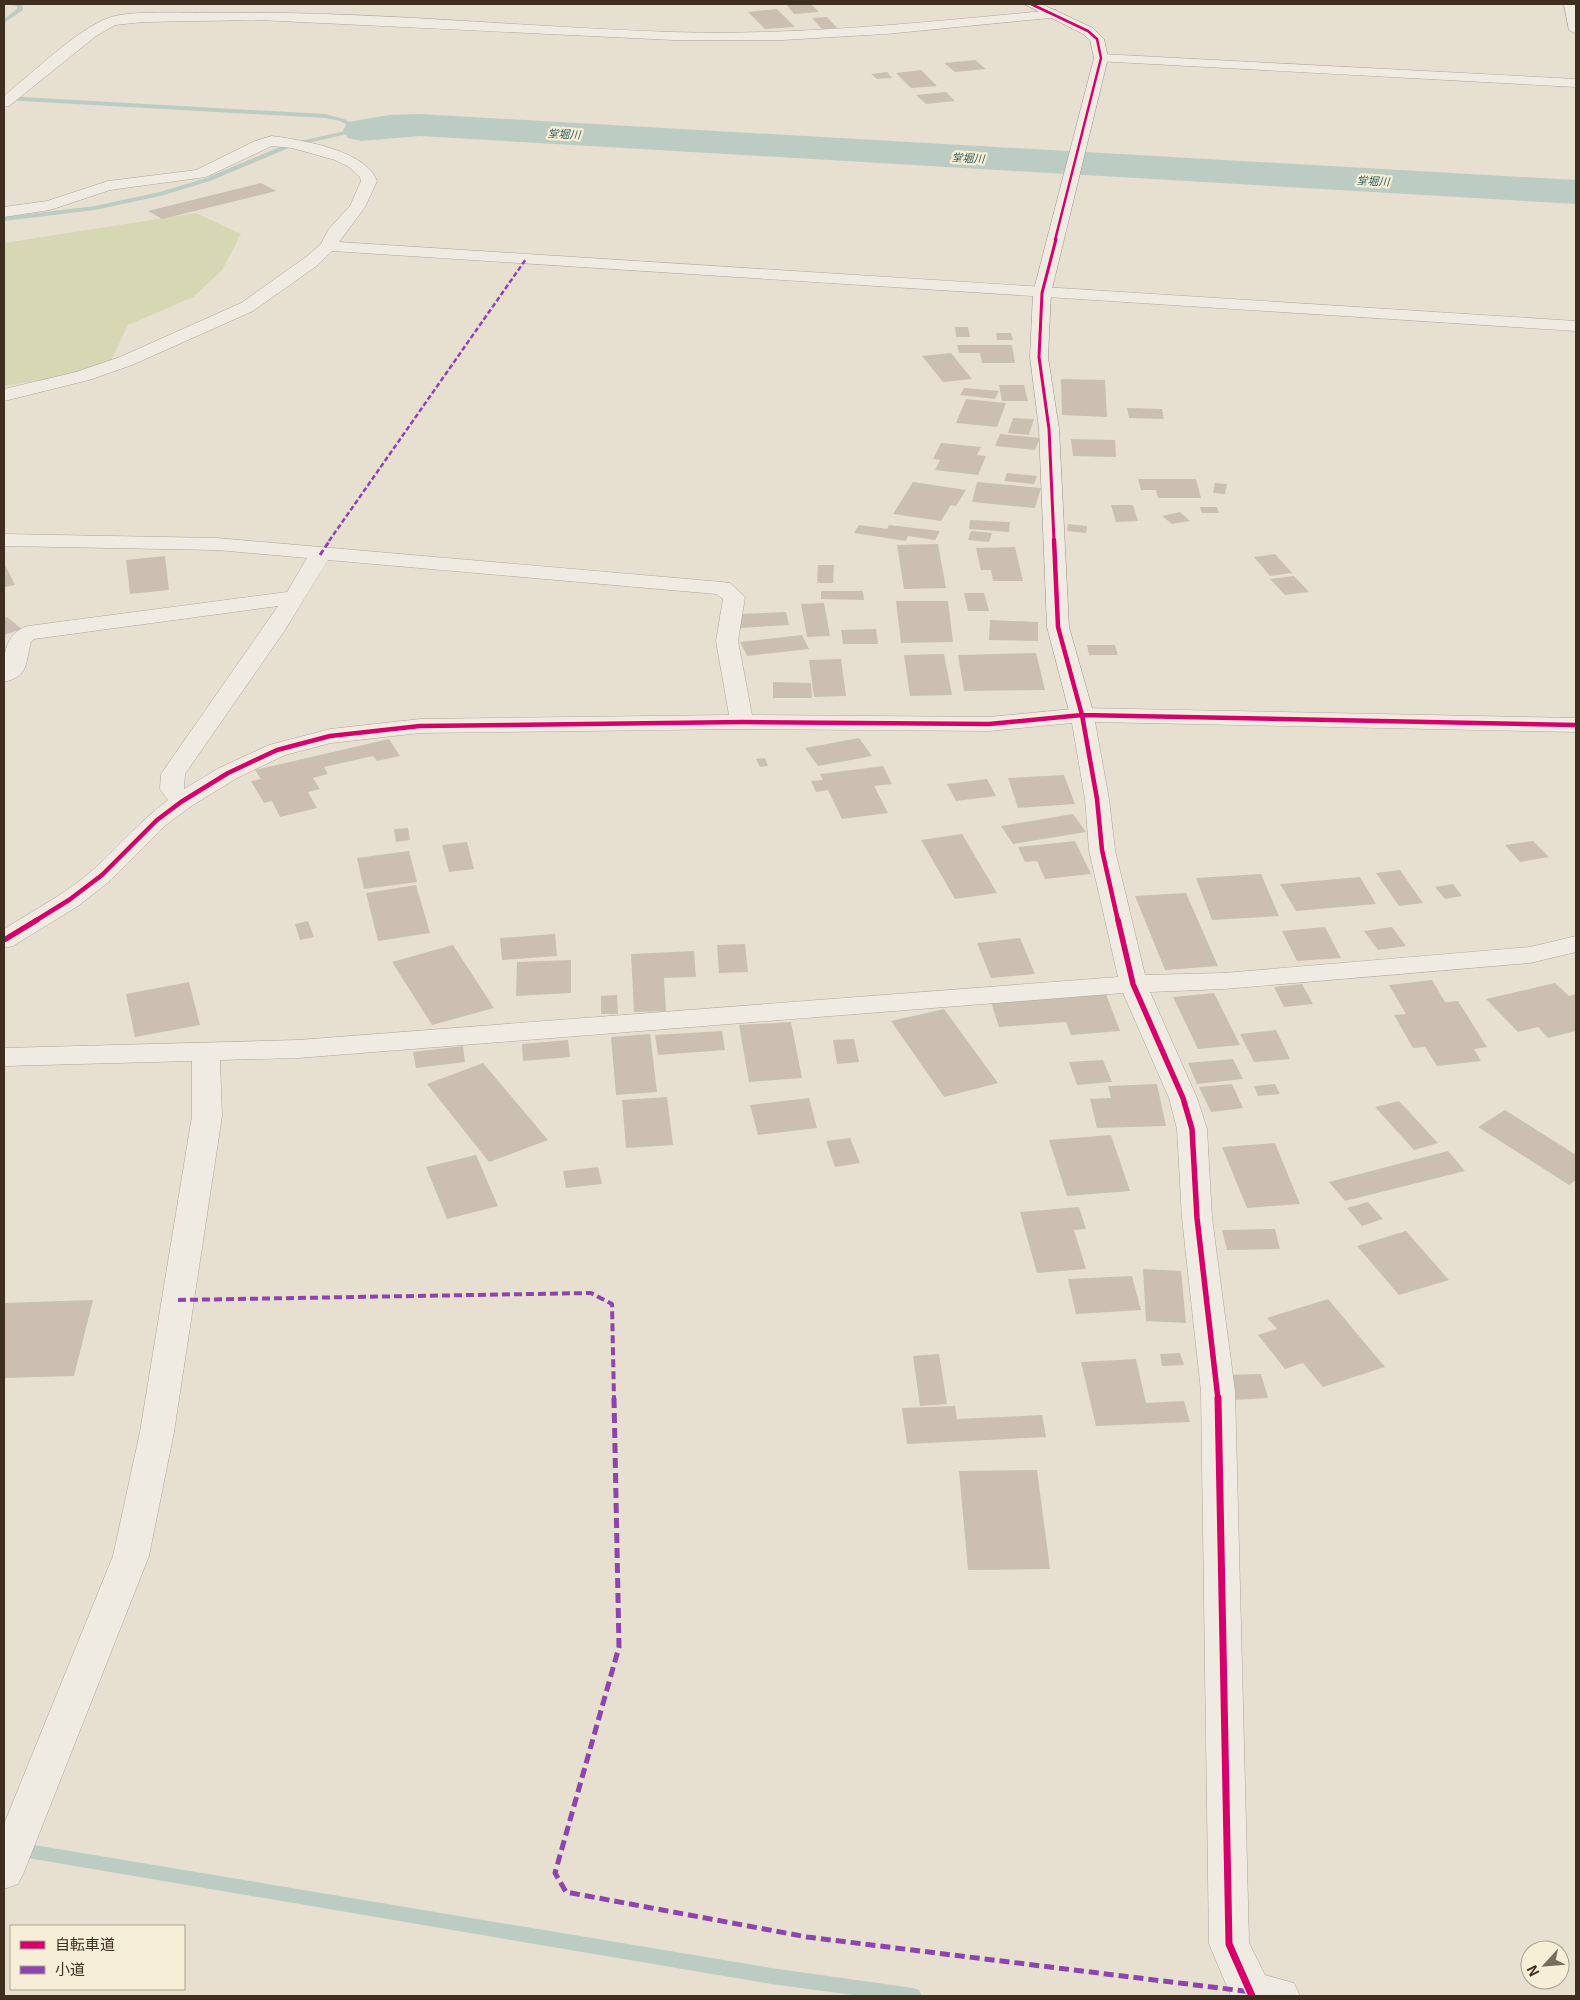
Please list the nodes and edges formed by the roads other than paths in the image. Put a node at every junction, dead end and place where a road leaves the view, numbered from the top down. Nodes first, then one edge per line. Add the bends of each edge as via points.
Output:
1 (1031, 4) edge
2 (1570, 4) edge
3 (1056, 14) junction
4 (1576, 30) edge
5 (1101, 58) junction
6 (1576, 83) edge
7 (4, 104) edge
8 (4, 212) edge
9 (328, 246) junction
10 (1042, 294) junction
11 (1576, 326) edge
12 (4, 395) edge
13 (4, 540) edge
14 (320, 555) junction
15 (293, 598) junction
16 (4, 674) edge
17 (1082, 715) junction
18 (742, 722) junction
19 (1576, 725) edge
20 (181, 802) junction
21 (4, 940) edge
22 (1576, 944) edge
23 (1133, 984) junction
24 (206, 1054) junction
25 (4, 1057) edge
26 (4, 1872) edge
27 (1261, 1995) edge

1 - 3 street
2 - 4 street
3 - 5 street via 1093,35
3 - 7 street via 886,30 764,36 673,36 259,16 112,21 91,33
5 - 6 street
5 - 10 street
8 - 9 street via 50,205 108,186 200,174 260,144 282,142 340,157 354,164 369,181 357,206
9 - 10 street
9 - 12 street via 260,299 228,316 126,361 82,376
10 - 11 street
10 - 17 street via 1039,357 1049,429 1058,627
13 - 14 street via 217,544
14 - 15 street
14 - 18 street via 722,588 734,597 728,641
15 - 16 street via 28,633 20,639 12,672
15 - 20 street via 173,774 172,789
17 - 18 street via 989,724
17 - 19 street
17 - 23 street via 1097,799 1102,850
18 - 20 street via 420,726 330,736 277,750 228,773
20 - 21 street via 157,820 102,875 69,900
22 - 23 street via 1530,955 1224,981
23 - 24 street via 298,1050
23 - 27 street via 1183,1098 1192,1129 1197,1218 1218,1391 1229,1944
24 - 25 street
24 - 26 street via 207,1116 157,1432 131,1556

